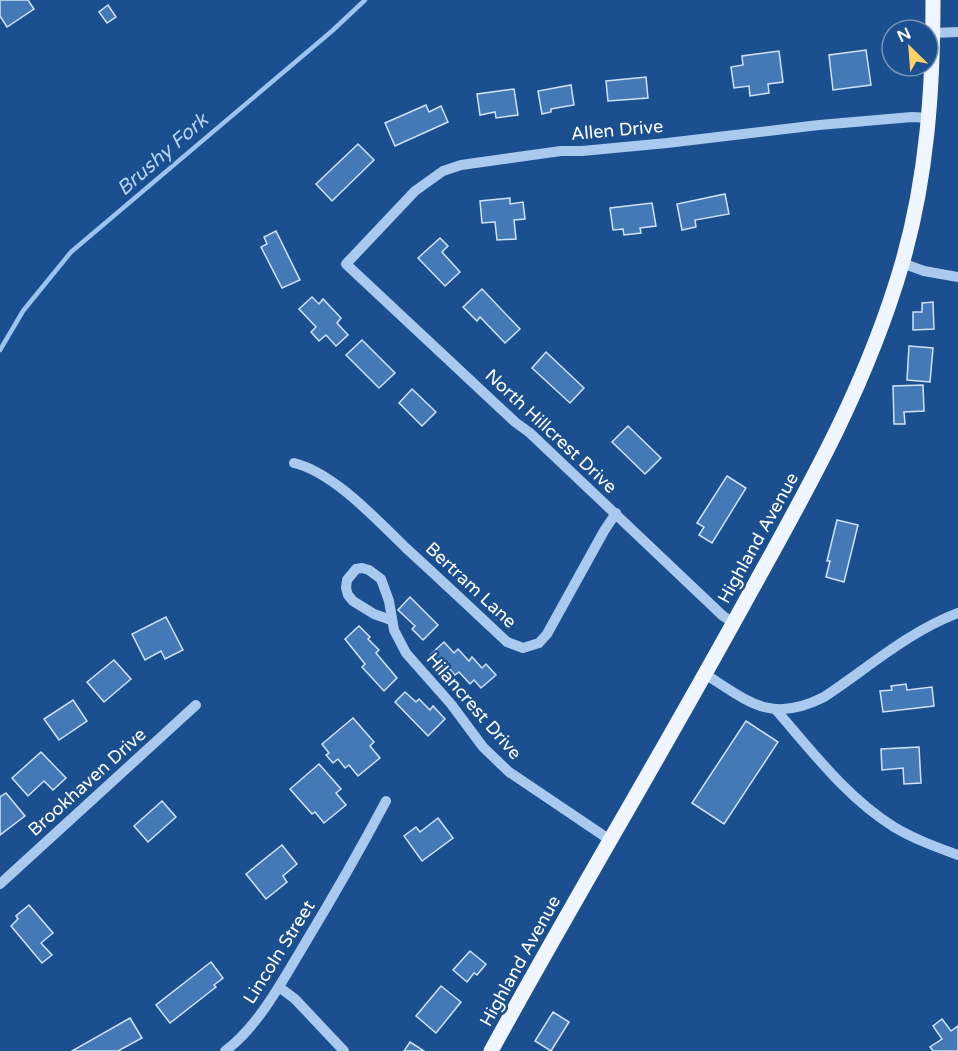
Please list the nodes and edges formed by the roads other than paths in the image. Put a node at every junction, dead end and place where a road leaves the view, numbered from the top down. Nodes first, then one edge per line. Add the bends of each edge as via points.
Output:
1 (933, 0) edge
2 (933, 18) edge
3 (958, 32) edge
4 (940, 33) edge
5 (931, 78) edge
6 (929, 118) junction
7 (902, 263) junction
8 (346, 264) joint
9 (958, 277) edge
10 (294, 463) dead end
11 (616, 513) junction
12 (958, 613) edge
13 (390, 620) junction
14 (734, 622) junction
15 (705, 674) junction
16 (196, 705) dead end
17 (776, 710) junction
18 (386, 801) dead end
19 (610, 840) junction
20 (958, 855) edge
21 (0, 884) edge
22 (279, 987) junction
23 (495, 1049) edge
24 (225, 1051) edge
25 (344, 1051) edge

1 - 2 main road, Highland Avenue
3 - 4 street
5 - 6 main road, Highland Avenue
6 - 7 main road, Highland Avenue via 920,187
6 - 8 street, Allen Drive via 819,125 461,165 443,171 415,191
7 - 9 street
7 - 14 main road, Highland Avenue via 880,334 840,427
8 - 11 street, North Hillcrest Drive
10 - 11 street, Bertram Lane via 331,481 507,642 523,648 539,643 547,634
11 - 14 street, North Hillcrest Drive via 723,616
12 - 17 street via 916,633 824,697 800,707
13 - 13 street, Hilancrest Drive via 389,601 381,579 369,570 356,569 347,580 348,595 374,614
13 - 19 street, Hilancrest Drive via 414,664 452,704 499,764
14 - 15 main road, Highland Avenue
15 - 17 street via 747,700
15 - 19 main road, Highland Avenue
16 - 21 street, Brookhaven Drive
17 - 20 street via 865,806 894,828
18 - 22 street, Lincoln Street
19 - 23 main road, Highland Avenue
22 - 24 street, Lincoln Street via 249,1028
22 - 25 street

